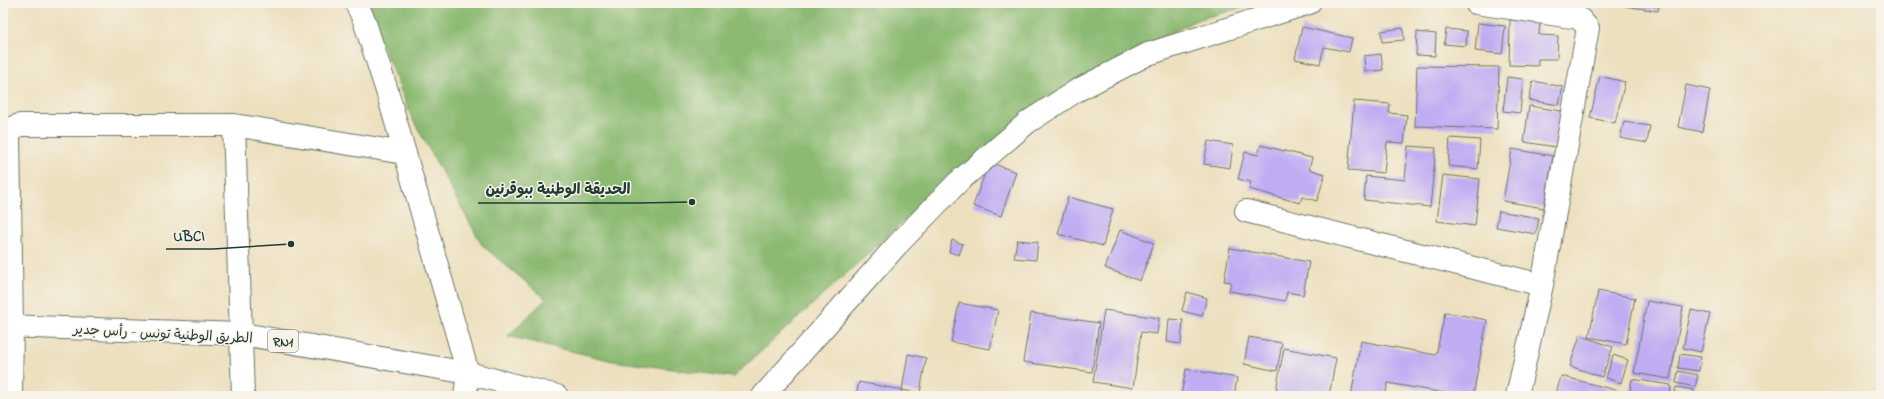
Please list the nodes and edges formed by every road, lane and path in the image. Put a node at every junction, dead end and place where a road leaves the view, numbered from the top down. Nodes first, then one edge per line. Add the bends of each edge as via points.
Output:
1 (356, 3) edge
2 (1310, 3) edge
3 (1476, 3) edge
4 (234, 125) junction
5 (404, 153) junction
6 (1246, 211) dead end
7 (1542, 285) junction
8 (8, 326) edge
9 (242, 334) junction
10 (468, 373) junction
11 (11, 396) edge
12 (243, 396) edge
13 (465, 396) edge
14 (557, 396) edge
15 (763, 396) edge
16 (1517, 396) edge

1 - 5 street via 387,90
2 - 15 street via 1148,54 1076,91 1028,122 958,182 902,240
3 - 7 street via 1579,18 1588,28
4 - 5 street
4 - 8 street via 20,124 14,127 9,134
4 - 9 street
5 - 10 street
6 - 7 street
7 - 16 street
8 - 9 street, الطريق الوطنية تونس - رأس جدير / RN1
8 - 11 street
9 - 10 street, الطريق الوطنية تونس - رأس جدير / RN1
9 - 12 street
10 - 13 street
10 - 14 street, الطريق الوطنية تونس - رأس جدير / RN1

